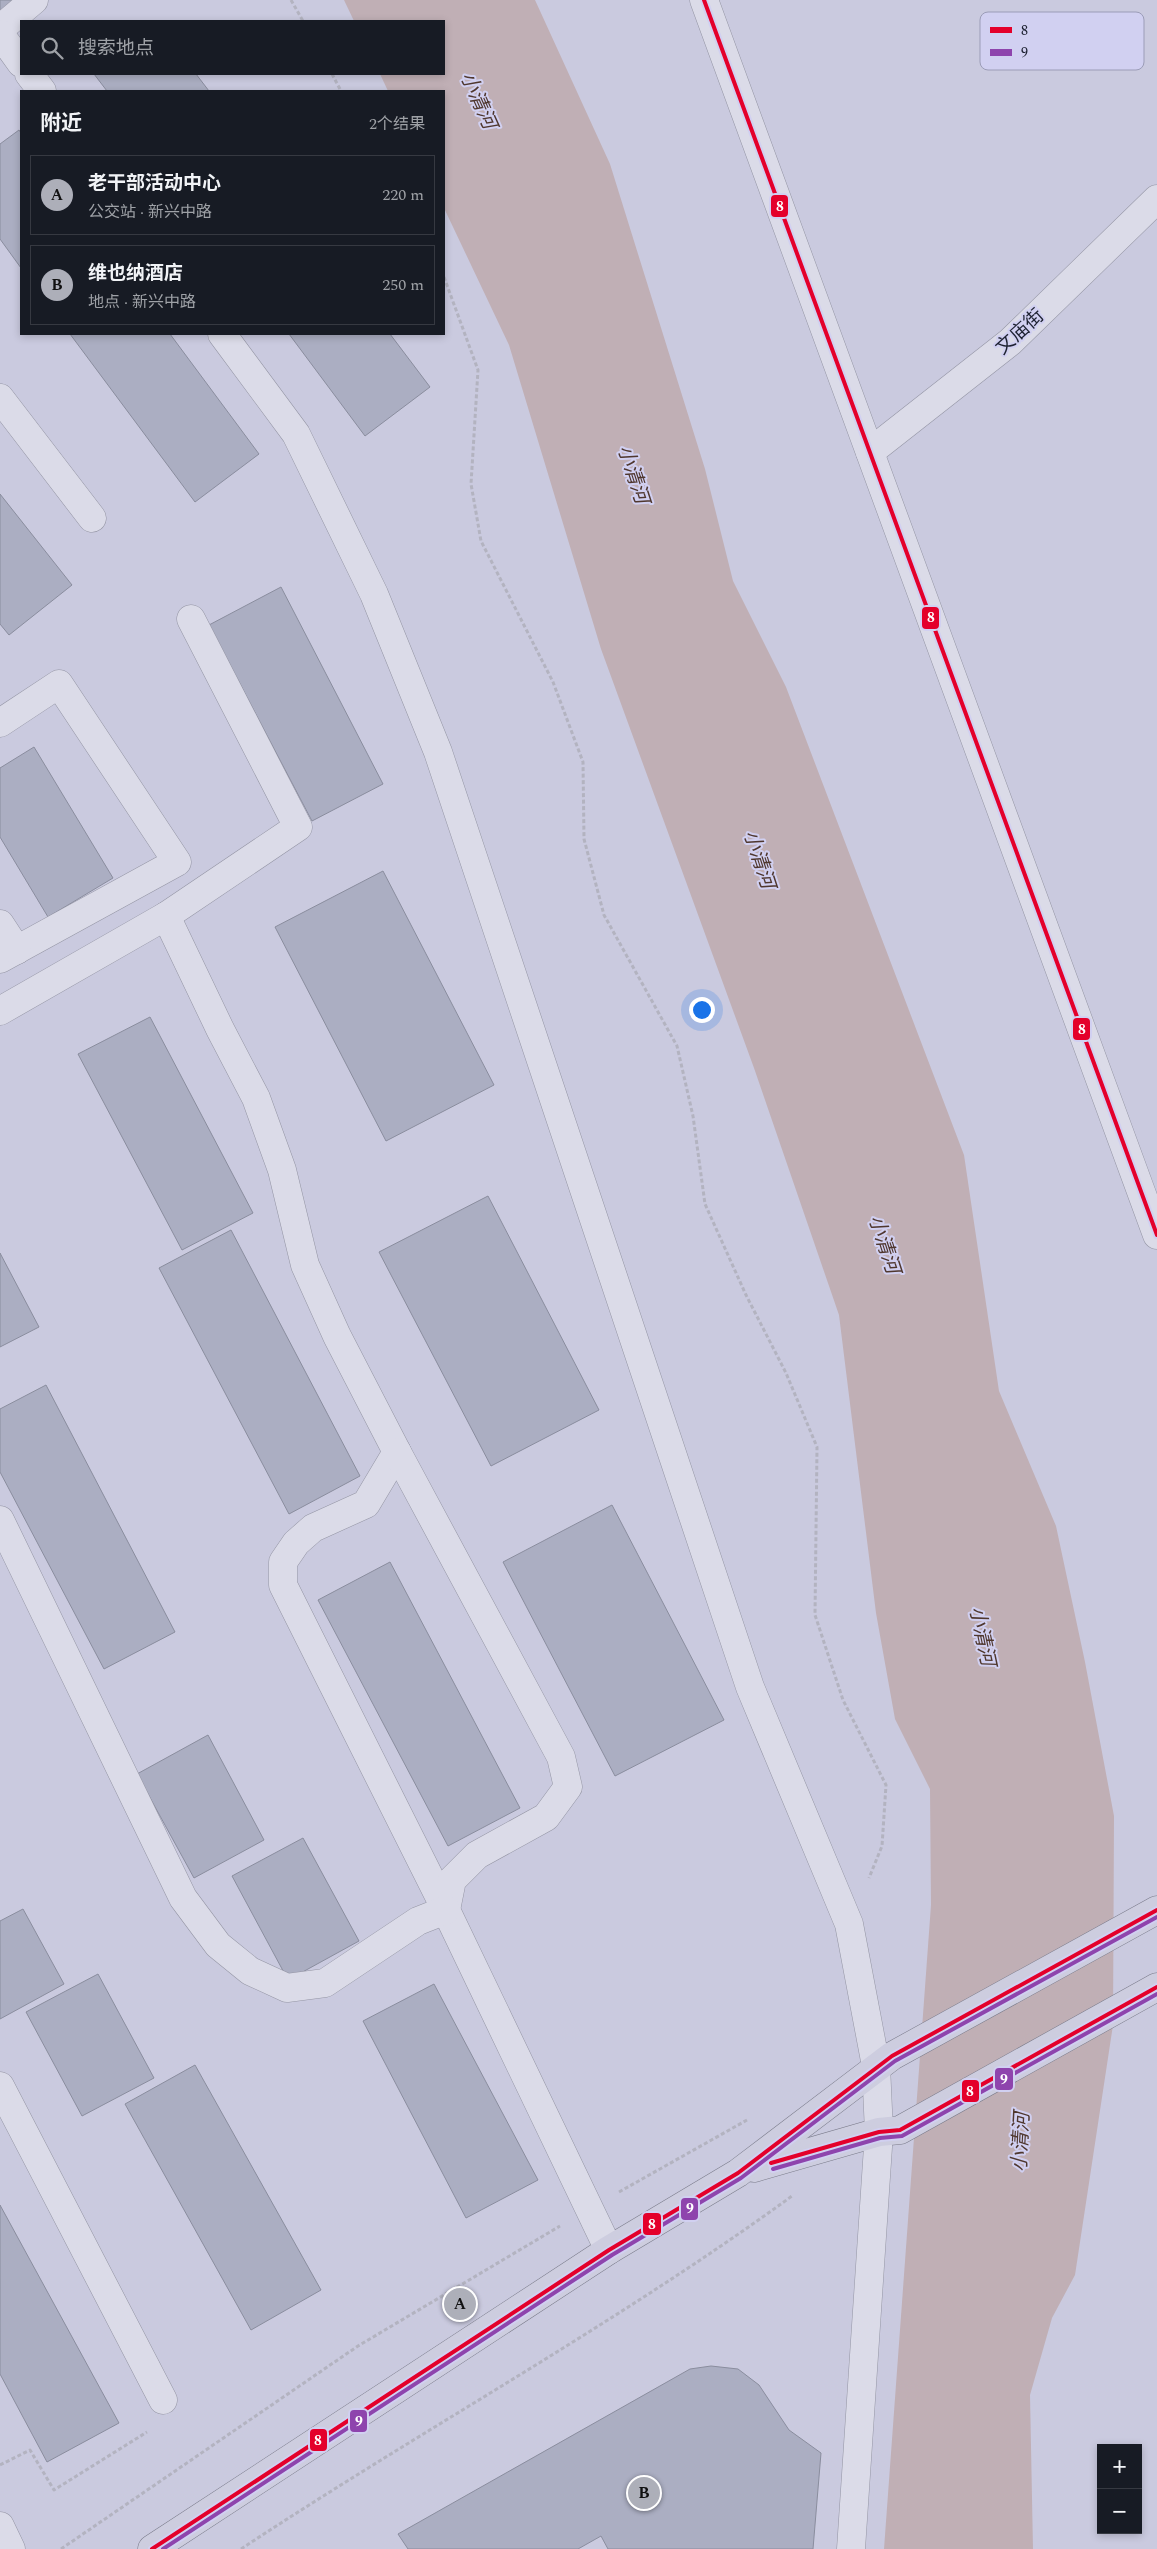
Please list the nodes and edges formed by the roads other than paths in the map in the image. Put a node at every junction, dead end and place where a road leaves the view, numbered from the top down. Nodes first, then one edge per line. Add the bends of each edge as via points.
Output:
1 (34, 0) edge
2 (704, 0) edge
3 (0, 29) edge
4 (0, 34) edge
5 (20, 62) edge
6 (30, 75) edge
7 (41, 90) edge
8 (1157, 199) edge
9 (223, 335) edge
10 (0, 398) edge
11 (870, 452) junction
12 (92, 518) dead end
13 (191, 619) dead end
14 (0, 723) edge
15 (166, 916) junction
16 (0, 924) edge
17 (8, 955) edge
18 (0, 1011) edge
19 (1157, 1235) edge
20 (398, 1452) junction
21 (0, 1520) edge
22 (446, 1910) junction
23 (1157, 1910) edge
24 (1157, 1987) edge
25 (884, 2061) junction
26 (0, 2086) edge
27 (889, 2131) junction
28 (738, 2173) junction
29 (609, 2250) junction
30 (163, 2400) road end
31 (0, 2526) edge
32 (11, 2549) edge
33 (152, 2549) edge
34 (851, 2549) edge

1 - 3 street
2 - 11 street
4 - 5 street
6 - 7 street
8 - 11 street, 文庙街 via 1010,342
9 - 25 street via 296,434 374,594 434,744 750,1687 849,1924
10 - 12 street
11 - 19 street
13 - 15 street via 298,828
14 - 17 street via 60,684 177,862
15 - 18 street
15 - 20 street via 256,1098 282,1170 306,1264 337,1336
16 - 17 street
20 - 22 street via 366,1504 313,1528 296,1543 283,1562 283,1585
20 - 22 street via 561,1757 568,1787 546,1817 477,1855 452,1880
21 - 22 street via 183,1898 218,1945 250,1971 287,1988 325,1983 418,1921
22 - 29 street
23 - 25 main road
24 - 27 main road
25 - 27 street
25 - 28 main road
26 - 30 street
27 - 28 main road
27 - 34 street
28 - 29 main road
29 - 33 main road
31 - 32 street

